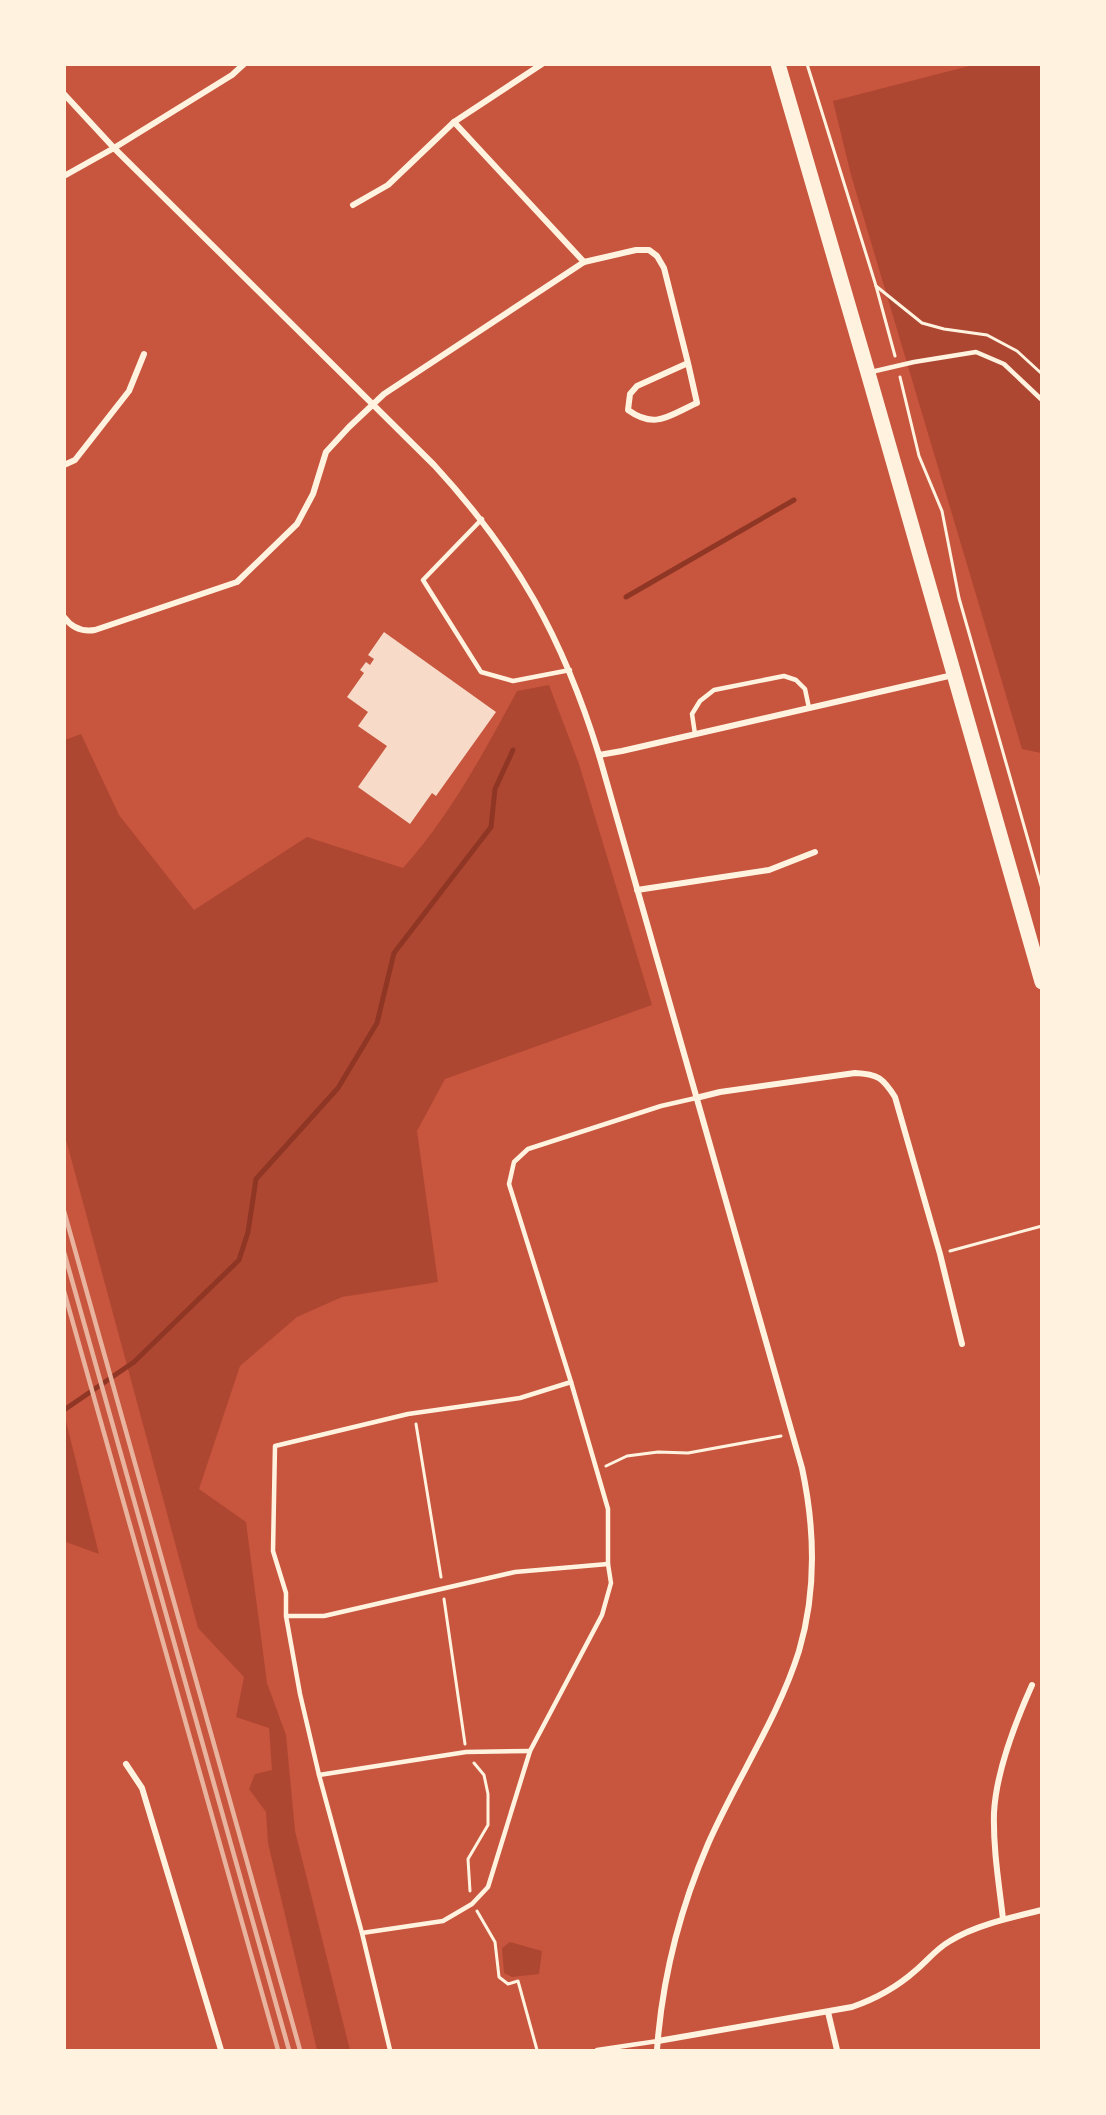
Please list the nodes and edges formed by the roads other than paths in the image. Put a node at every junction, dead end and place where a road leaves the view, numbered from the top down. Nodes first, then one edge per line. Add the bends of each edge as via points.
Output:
1 (244, 64) edge
2 (542, 64) edge
3 (778, 64) edge
4 (64, 94) edge
5 (454, 123) junction
6 (114, 148) junction
7 (64, 176) edge
8 (353, 205) dead end
9 (584, 262) junction
10 (144, 354) dead end
11 (688, 363) junction
12 (868, 373) junction
13 (1041, 400) edge
14 (373, 405) junction
15 (64, 465) edge
16 (482, 519) junction
17 (64, 617) edge
18 (570, 670) junction
19 (954, 674) junction
20 (809, 708) junction
21 (695, 734) junction
22 (599, 754) junction
23 (815, 852) dead end
24 (637, 890) junction
25 (1041, 982) edge
26 (696, 1098) junction
27 (962, 1344) dead end
28 (571, 1382) junction
29 (608, 1564) junction
30 (286, 1616) junction
31 (1032, 1685) dead end
32 (530, 1750) junction
33 (126, 1764) dead end
34 (319, 1775) junction
35 (1041, 1910) edge
36 (1003, 1919) junction
37 (362, 1933) junction
38 (828, 2012) junction
39 (658, 2041) junction
40 (221, 2050) edge
41 (390, 2050) edge
42 (597, 2050) edge
43 (657, 2050) edge
44 (837, 2050) edge

1 - 6 street
2 - 5 street
3 - 12 main road
4 - 6 street
5 - 8 street via 388,185
5 - 9 street
6 - 7 street
6 - 14 street
9 - 11 street via 636,250 649,250 657,256 664,268
9 - 14 street
10 - 15 street via 129,391 75,460
11 - 11 street via 697,403 654,422 628,410 630,394 637,386
12 - 13 lane via 976,352 1004,364
12 - 19 main road
14 - 16 street
14 - 17 street via 326,452 313,494 297,524 237,582 95,630 84,631
16 - 18 street via 537,601
16 - 18 lane via 423,580 481,672 513,681
18 - 22 street
19 - 20 street
19 - 25 main road
20 - 21 street
20 - 21 lane via 805,689 784,676 714,690 692,714
21 - 22 street
22 - 24 street
23 - 24 street via 769,870
24 - 26 street
26 - 27 street via 855,1073 874,1074 886,1083 896,1097
26 - 28 lane via 528,1149 514,1162 510,1184
26 - 39 street via 806,1489 813,1539 812,1588 804,1631 785,1688 698,1868 673,1951
28 - 29 lane via 608,1509
28 - 30 lane via 520,1398 408,1414 275,1446 273,1551 286,1593
29 - 30 lane via 515,1572 324,1616
29 - 32 lane via 611,1583 602,1615
30 - 34 lane
31 - 36 street via 1007,1746 994,1810 994,1849
32 - 34 lane via 466,1752
32 - 37 lane via 488,1887 472,1904 443,1921
33 - 40 street via 142,1788
34 - 37 lane
35 - 36 street
36 - 38 street via 952,1940 932,1953 916,1971 870,2001
37 - 41 lane
38 - 39 street
38 - 44 street
39 - 42 lane
39 - 43 street

